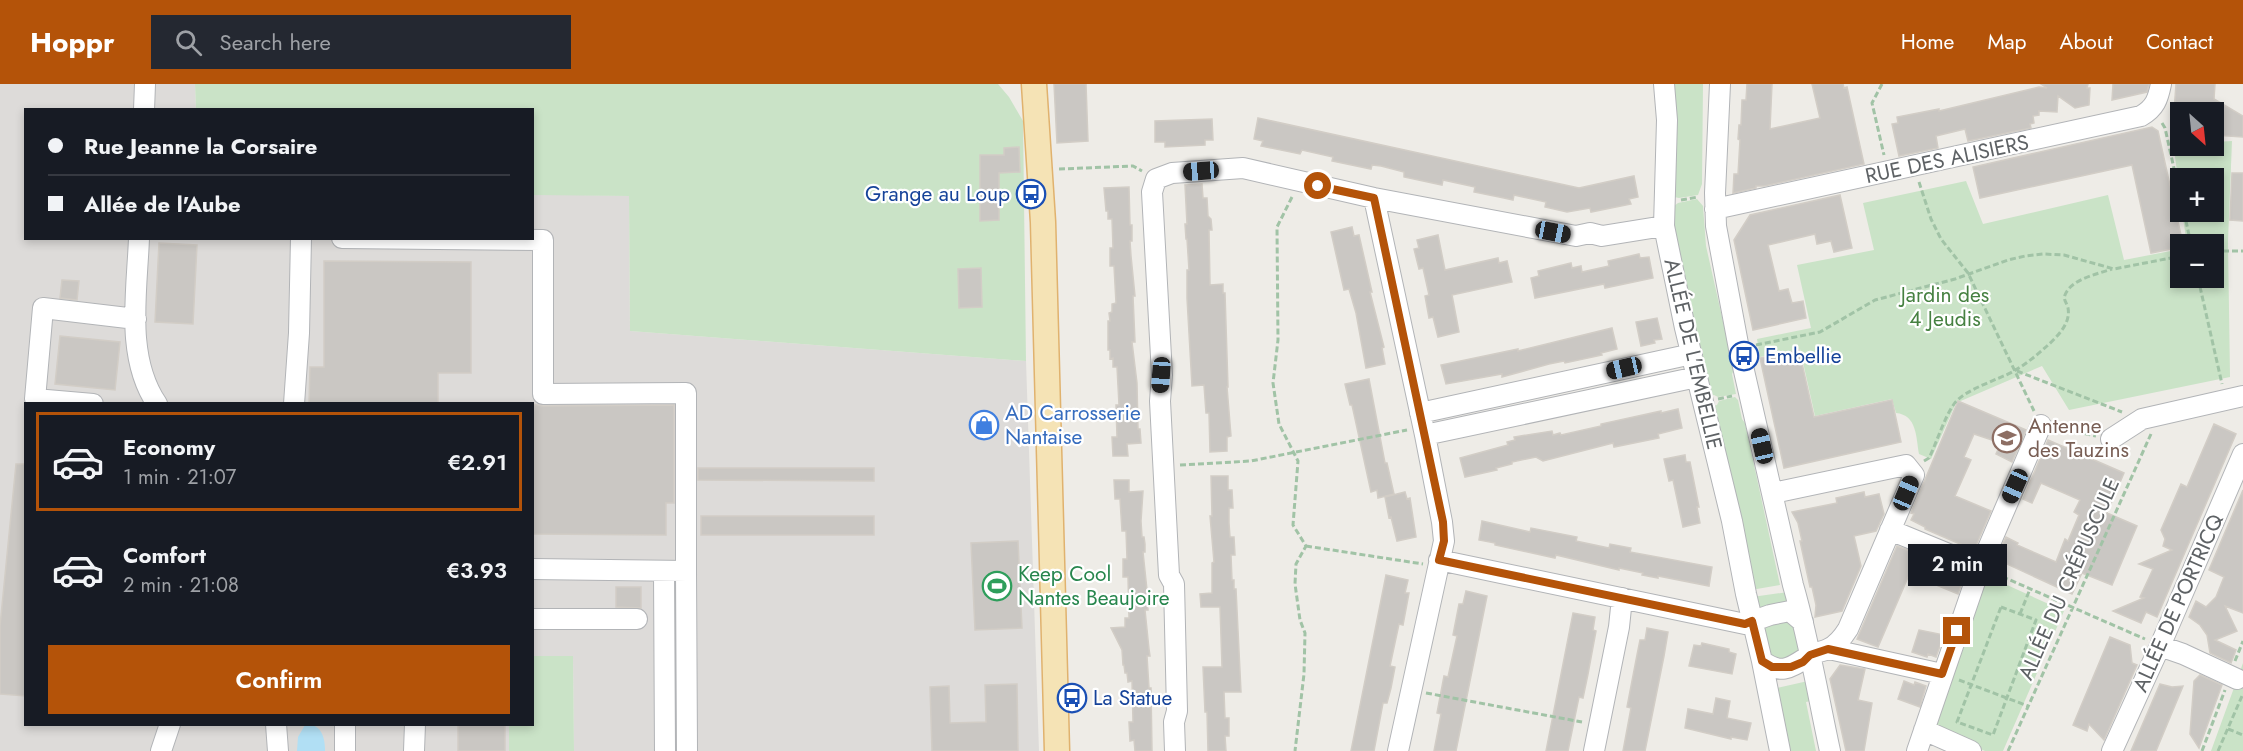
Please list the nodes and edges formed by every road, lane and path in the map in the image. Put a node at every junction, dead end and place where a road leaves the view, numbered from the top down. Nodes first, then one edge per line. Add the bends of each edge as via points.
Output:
1 (145, 84) edge
2 (1034, 84) edge
3 (1664, 84) edge
4 (1720, 84) edge
5 (1882, 84) edge
6 (2161, 84) edge
7 (144, 108) edge
8 (2152, 110) junction
9 (1916, 166) junction
10 (2174, 168) edge
11 (1052, 170) dead end
12 (1888, 171) junction
13 (1156, 179) junction
14 (1300, 182) junction
15 (1374, 198) junction
16 (1715, 201) junction
17 (1664, 203) junction
18 (1664, 226) junction
19 (140, 240) edge
20 (301, 240) edge
21 (534, 240) edge
22 (2224, 251) edge
23 (2243, 251) edge
24 (2170, 258) edge
25 (2114, 269) junction
26 (1968, 273) junction
27 (2201, 288) edge
28 (136, 319) junction
29 (1739, 349) junction
30 (1692, 354) junction
31 (2015, 370) junction
32 (1697, 377) junction
33 (2234, 398) edge
34 (1751, 399) junction
35 (70, 402) edge
36 (157, 402) edge
37 (294, 402) edge
38 (1705, 402) junction
39 (2146, 418) junction
40 (1423, 425) junction
41 (2041, 425) junction
42 (2111, 439) joint
43 (1294, 454) junction
44 (2243, 454) edge
45 (1165, 465) junction
46 (1910, 470) junction
47 (1773, 493) junction
48 (1890, 530) junction
49 (1306, 546) junction
50 (1439, 560) junction
51 (1980, 567) junction
52 (534, 569) edge
53 (663, 571) junction
54 (686, 572) junction
55 (2030, 589) junction
56 (1622, 598) junction
57 (2071, 608) junction
58 (2020, 614) junction
59 (534, 619) edge
60 (637, 619) dead end
61 (1752, 621) junction
62 (1803, 622) junction
63 (2243, 641) edge
64 (2160, 646) junction
65 (1819, 652) junction
66 (1762, 661) junction
67 (1942, 674) junction
68 (2237, 683) edge
69 (1971, 685) junction
70 (1411, 690) junction
71 (2007, 698) junction
72 (2028, 706) junction
73 (1599, 725) junction
74 (169, 726) edge
75 (276, 726) edge
76 (345, 726) edge
77 (415, 726) edge
78 (2228, 729) junction
79 (1924, 730) junction
80 (2243, 735) edge
81 (161, 751) edge
82 (278, 751) edge
83 (345, 751) edge
84 (414, 751) edge
85 (665, 751) edge
86 (687, 751) edge
87 (1057, 751) edge
88 (1175, 751) edge
89 (1295, 751) edge
90 (1398, 751) edge
91 (1594, 751) edge
92 (1780, 751) edge
93 (1830, 751) edge
94 (1917, 751) edge
95 (1971, 751) edge
96 (2008, 751) edge
97 (2112, 751) edge
98 (2202, 751) edge
99 (2218, 751) edge

1 - 7 street
2 - 87 main road via 1043,222
3 - 17 street, ALLÉE DE L'EMBELLIE
4 - 16 street
5 - 12 path via 1872,103
6 - 8 street
8 - 9 street, RUE DES ALISIERS via 2141,116
8 - 10 path via 2165,128
9 - 12 street, RUE DES ALISIERS
9 - 26 path via 1931,219 1941,239
11 - 13 path via 1133,166
12 - 16 street, RUE DES ALISIERS
13 - 14 street via 1172,173 1243,168
13 - 45 street via 1152,192
14 - 15 street
14 - 43 path via 1277,227 1278,340 1273,383 1279,424
15 - 18 street via 1576,236
15 - 40 street
16 - 17 path
16 - 29 street via 1716,226
17 - 18 street, ALLÉE DE L'EMBELLIE
18 - 30 street, ALLÉE DE L'EMBELLIE
19 - 28 street
20 - 37 street
21 - 54 street via 543,240 543,394 686,393
22 - 23 path
24 - 25 path
25 - 26 path via 2080,258 2043,254
25 - 31 path via 2072,286 2064,298 2068,320 2061,331
26 - 29 path via 1875,300 1820,332
26 - 31 path
27 - 33 path
28 - 35 street via 43,308 35,399
28 - 36 street via 139,364
29 - 34 street
30 - 32 street, ALLÉE DE L'EMBELLIE
30 - 40 street
31 - 39 path
31 - 41 path
31 - 46 path via 1955,403 1929,458
32 - 38 street, ALLÉE DE L'EMBELLIE
32 - 40 street
33 - 39 street
34 - 38 path via 1742,401 1737,395
34 - 47 street
38 - 61 street, ALLÉE DE L'EMBELLIE
39 - 42 street
39 - 57 path, ALLÉE DU CRÉPUSCULE via 2151,433
40 - 43 path
40 - 50 street via 1443,522
41 - 42 path
41 - 51 street
43 - 45 path via 1251,461
43 - 49 path via 1298,461 1293,525
44 - 64 street, ALLÉE DE PORTRICQ
45 - 88 street via 1169,574 1174,584
46 - 47 street via 1906,465
46 - 48 street via 1914,475
47 - 62 street
48 - 51 street
48 - 65 street via 1848,629 1840,640
49 - 50 path via 1426,564
49 - 89 path via 1296,564 1305,664
50 - 56 street
50 - 70 street
51 - 55 path
51 - 67 street
52 - 53 street
53 - 54 street
53 - 85 street
54 - 86 street
55 - 57 path
55 - 58 path
56 - 61 street via 1745,624
56 - 73 street
57 - 64 path
57 - 72 path, ALLÉE DU CRÉPUSCULE
58 - 69 path via 2001,607
58 - 71 path via 2037,620
59 - 60 street
61 - 62 street via 1790,611
61 - 66 street, ALLÉE DE L'EMBELLIE
62 - 65 street
63 - 68 path
64 - 68 street
64 - 97 street, ALLÉE DE PORTRICQ
65 - 66 street via 1782,669
65 - 67 street
65 - 93 street
66 - 92 street, ALLÉE DE L'EMBELLIE
67 - 69 path
67 - 79 street
68 - 78 path
68 - 98 path
69 - 71 path
69 - 71 path via 1957,722 1993,735
70 - 73 path
70 - 90 street
71 - 72 path
72 - 96 path, ALLÉE DU CRÉPUSCULE
73 - 91 street
74 - 81 street
75 - 82 street
76 - 83 street
77 - 84 street
78 - 80 path
78 - 99 path
79 - 94 street
79 - 95 street

